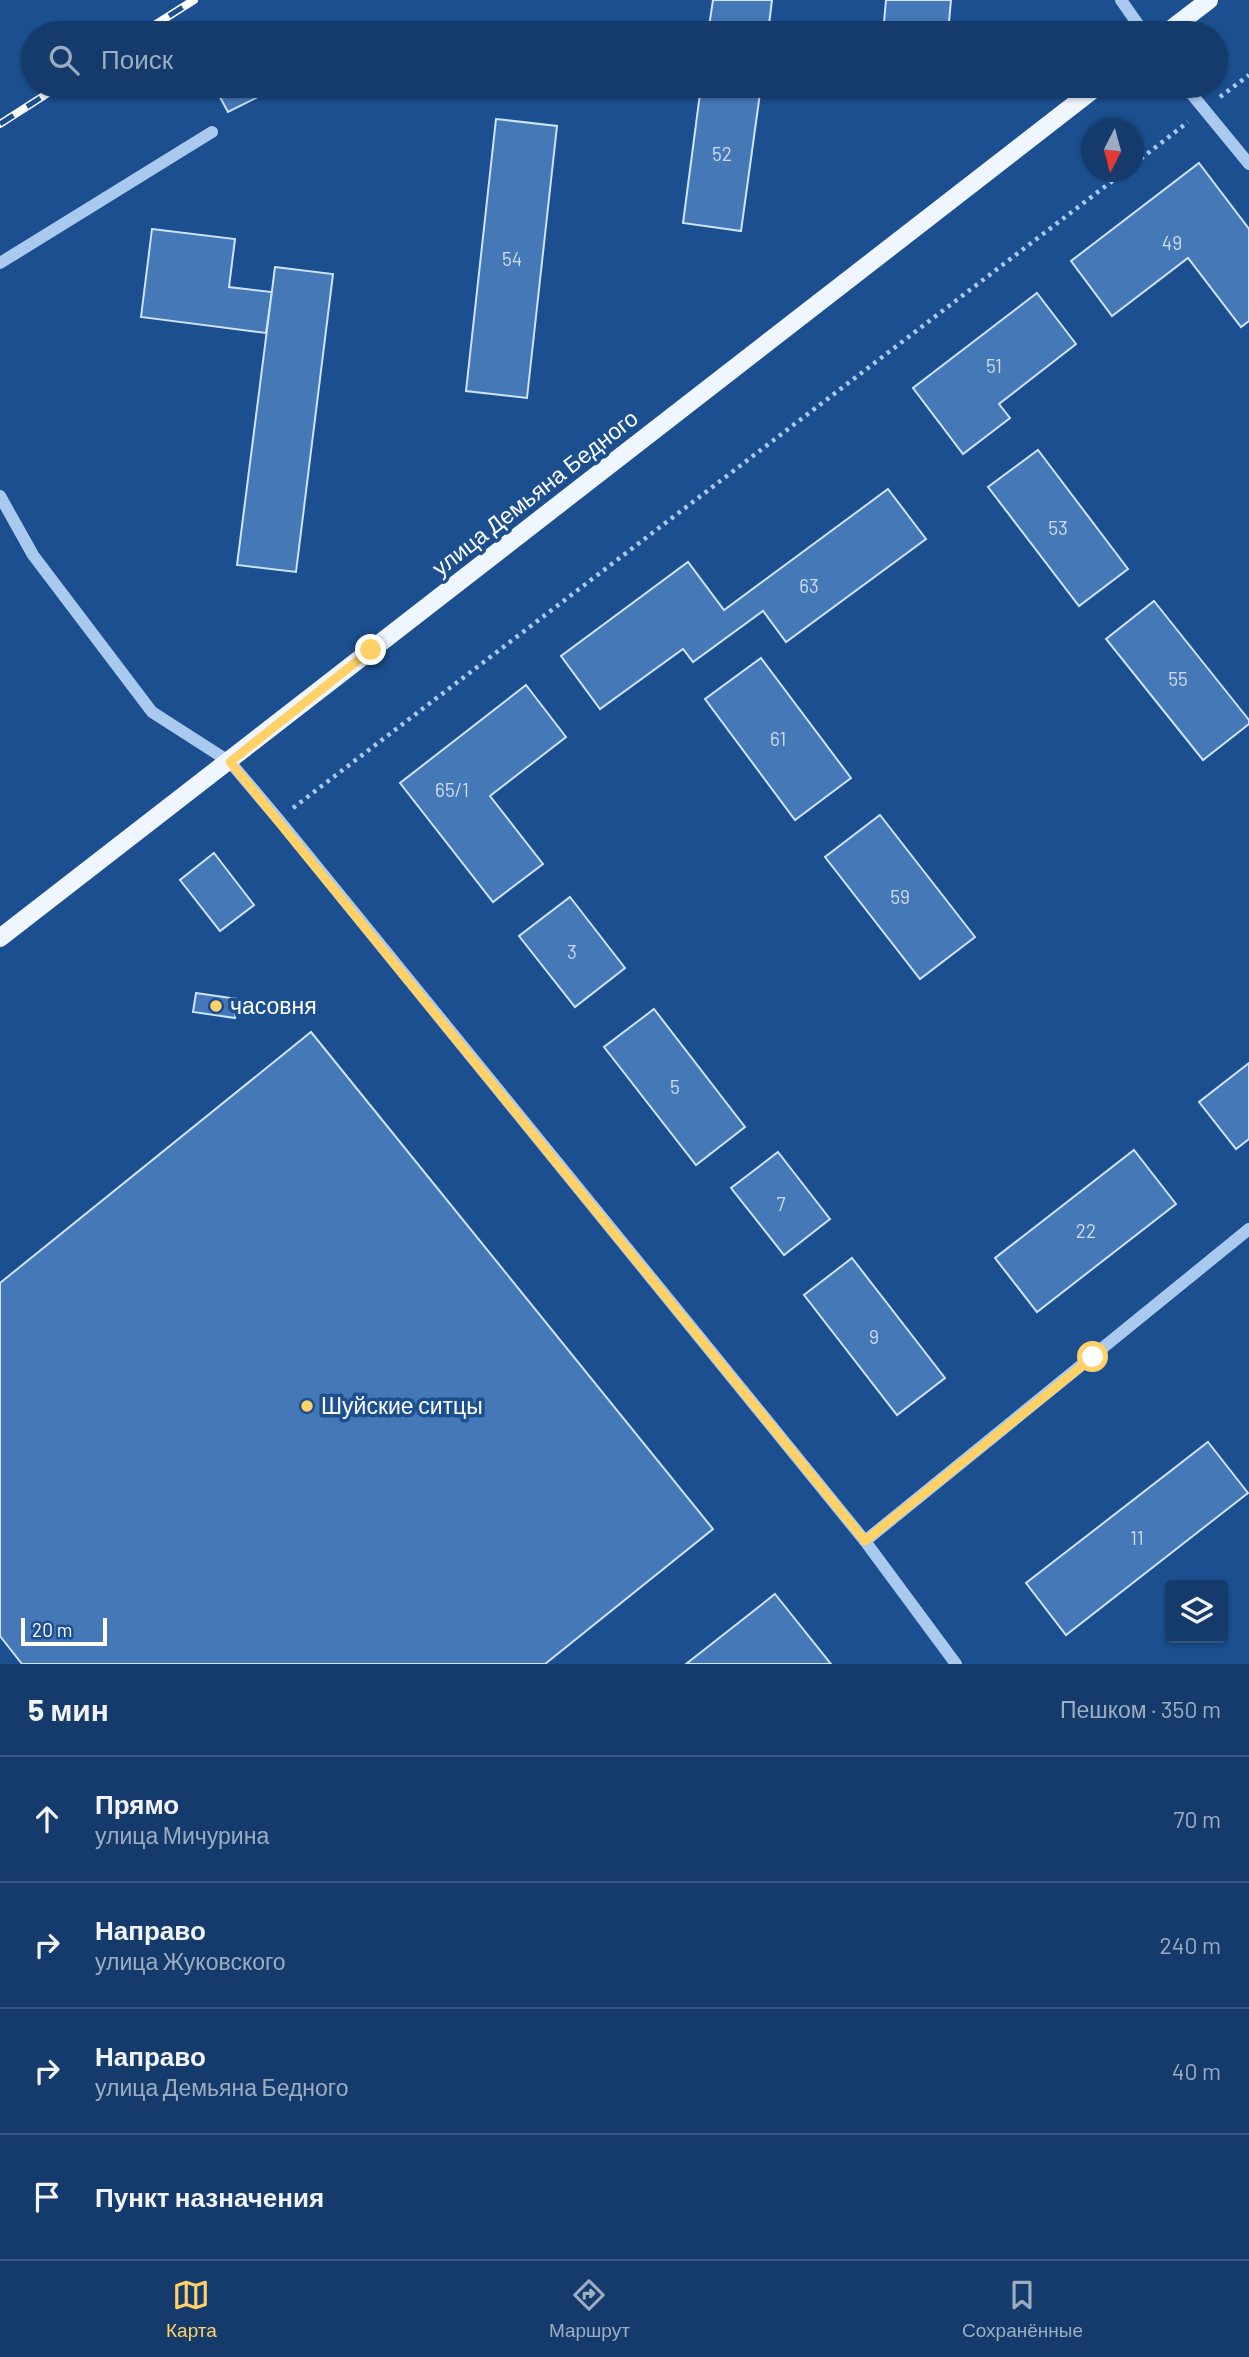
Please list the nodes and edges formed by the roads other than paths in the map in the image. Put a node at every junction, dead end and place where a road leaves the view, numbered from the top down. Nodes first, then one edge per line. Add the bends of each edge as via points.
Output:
1 (1121, 0) edge
2 (1209, 0) edge
3 (1136, 21) edge
4 (1182, 21) edge
5 (1083, 98) edge
6 (1195, 98) edge
7 (212, 132) dead end
8 (1249, 164) edge
9 (0, 263) edge
10 (0, 496) edge
11 (230, 762) junction
12 (0, 938) edge
13 (1249, 1229) edge
14 (865, 1541) junction
15 (956, 1664) edge

1 - 3 street
2 - 4 main road
5 - 11 main road, улица Демьяна Бедного
6 - 8 street
7 - 9 street
10 - 11 street via 33,555 152,712
11 - 12 main road, улица Демьяна Бедного
11 - 14 street
13 - 14 street
14 - 15 street

